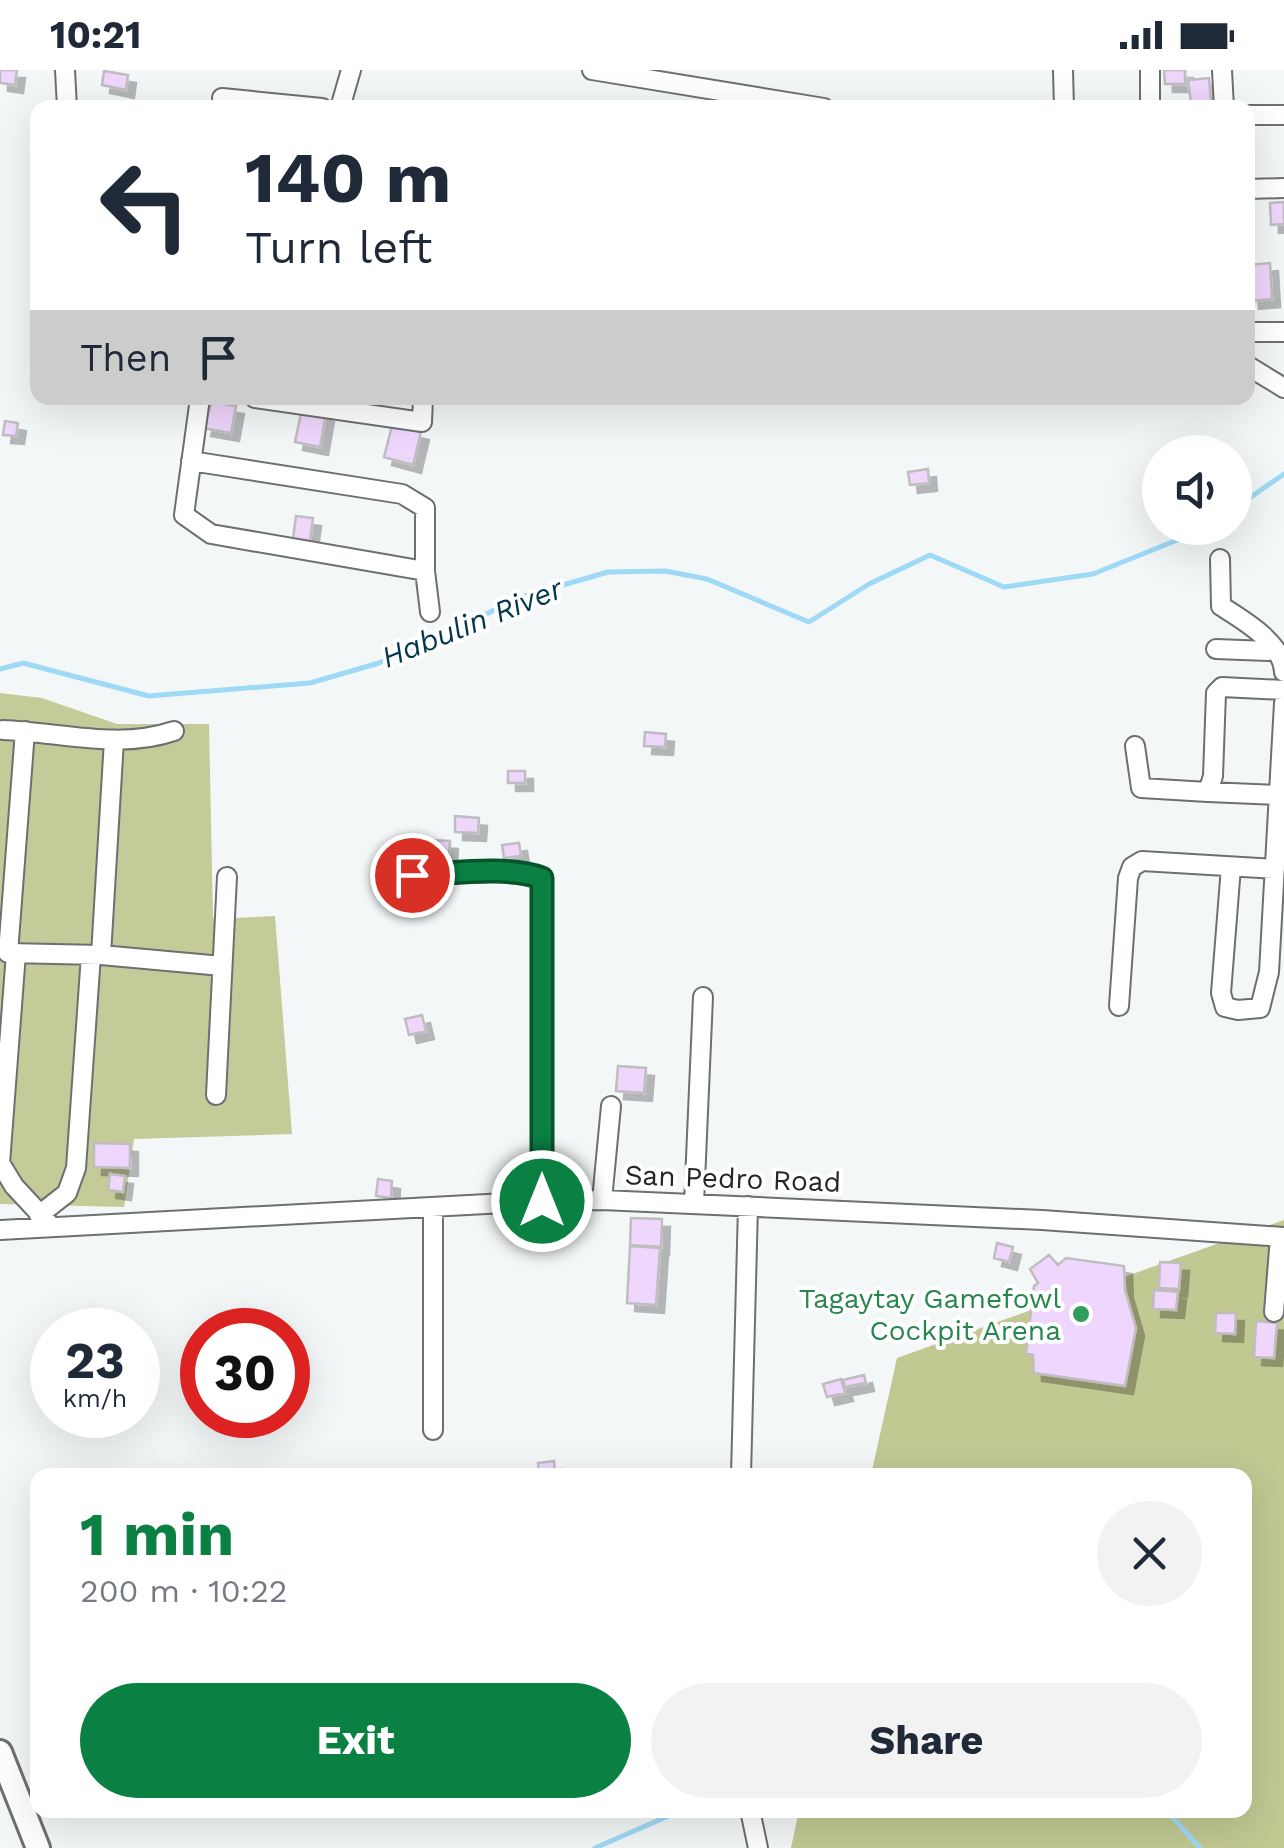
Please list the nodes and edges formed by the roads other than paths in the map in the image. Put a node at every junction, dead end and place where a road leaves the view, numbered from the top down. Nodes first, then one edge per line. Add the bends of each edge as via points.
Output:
1 (65, 70) edge
2 (351, 70) edge
3 (592, 70) edge
4 (1063, 70) edge
5 (1150, 70) edge
6 (1222, 70) edge
7 (222, 98) dead end
8 (67, 100) edge
9 (228, 100) edge
10 (342, 100) edge
11 (775, 100) edge
12 (1064, 100) edge
13 (1150, 100) edge
14 (1224, 100) edge
15 (1255, 115) edge
16 (1284, 115) edge
17 (1284, 188) edge
18 (1255, 189) edge
19 (1255, 332) edge
20 (1284, 332) edge
21 (1255, 370) edge
22 (1284, 388) edge
23 (199, 405) edge
24 (304, 405) edge
25 (423, 405) edge
26 (191, 460) junction
27 (1220, 559) dead end
28 (425, 570) junction
29 (430, 612) dead end
30 (1274, 648) junction
31 (1216, 649) dead end
32 (1284, 672) edge
33 (1284, 690) edge
34 (1284, 702) edge
35 (3, 730) dead end
36 (25, 730) junction
37 (174, 731) dead end
38 (114, 740) junction
39 (1136, 746) dead end
40 (1208, 792) junction
41 (1278, 796) junction
42 (1231, 866) junction
43 (1275, 869) junction
44 (412, 875) dead end
45 (227, 877) dead end
46 (8, 953) edge
47 (96, 955) junction
48 (222, 966) junction
49 (702, 997) dead end
50 (1118, 1006) dead end
51 (216, 1095) dead end
52 (611, 1106) dead end
53 (602, 1200) junction
54 (542, 1201) junction
55 (694, 1204) junction
56 (748, 1206) junction
57 (433, 1208) junction
58 (45, 1221) junction
59 (0, 1230) edge
60 (1282, 1237) edge
61 (1274, 1312) dead end
62 (433, 1430) dead end
63 (741, 1468) edge
64 (0, 1752) edge
65 (752, 1818) edge
66 (38, 1848) edge
67 (758, 1848) edge

1 - 8 street
2 - 10 street
3 - 11 street
4 - 12 street
5 - 13 street
6 - 14 street
7 - 9 street
15 - 16 street
17 - 18 street
19 - 20 street
21 - 22 street
23 - 26 street
24 - 25 street via 422,422
26 - 28 street via 402,494 424,508
26 - 28 street via 184,515 211,534
27 - 30 street via 1221,606 1251,623
28 - 29 street
30 - 31 street
30 - 32 street
33 - 40 street via 1222,687 1216,693
34 - 41 street
35 - 36 street
36 - 38 street
36 - 46 street
37 - 38 street
38 - 47 street
39 - 40 street via 1141,788
40 - 41 street
41 - 43 street
42 - 43 street
42 - 43 street via 1221,993 1226,1007 1238,1010 1260,1008 1270,972
42 - 50 street via 1142,861 1132,867
44 - 54 street via 542,878
45 - 48 street
46 - 47 street
46 - 58 street via 0,1163
47 - 48 street
47 - 58 street via 76,1168
48 - 51 street
49 - 55 street
52 - 53 street
53 - 54 street, San Pedro Road
53 - 55 street, San Pedro Road
54 - 57 street, San Pedro Road
55 - 56 street, San Pedro Road
56 - 60 street, San Pedro Road
56 - 63 street
57 - 58 street, San Pedro Road
57 - 62 street
58 - 59 street, San Pedro Road
60 - 61 street
64 - 66 main road
65 - 67 street

